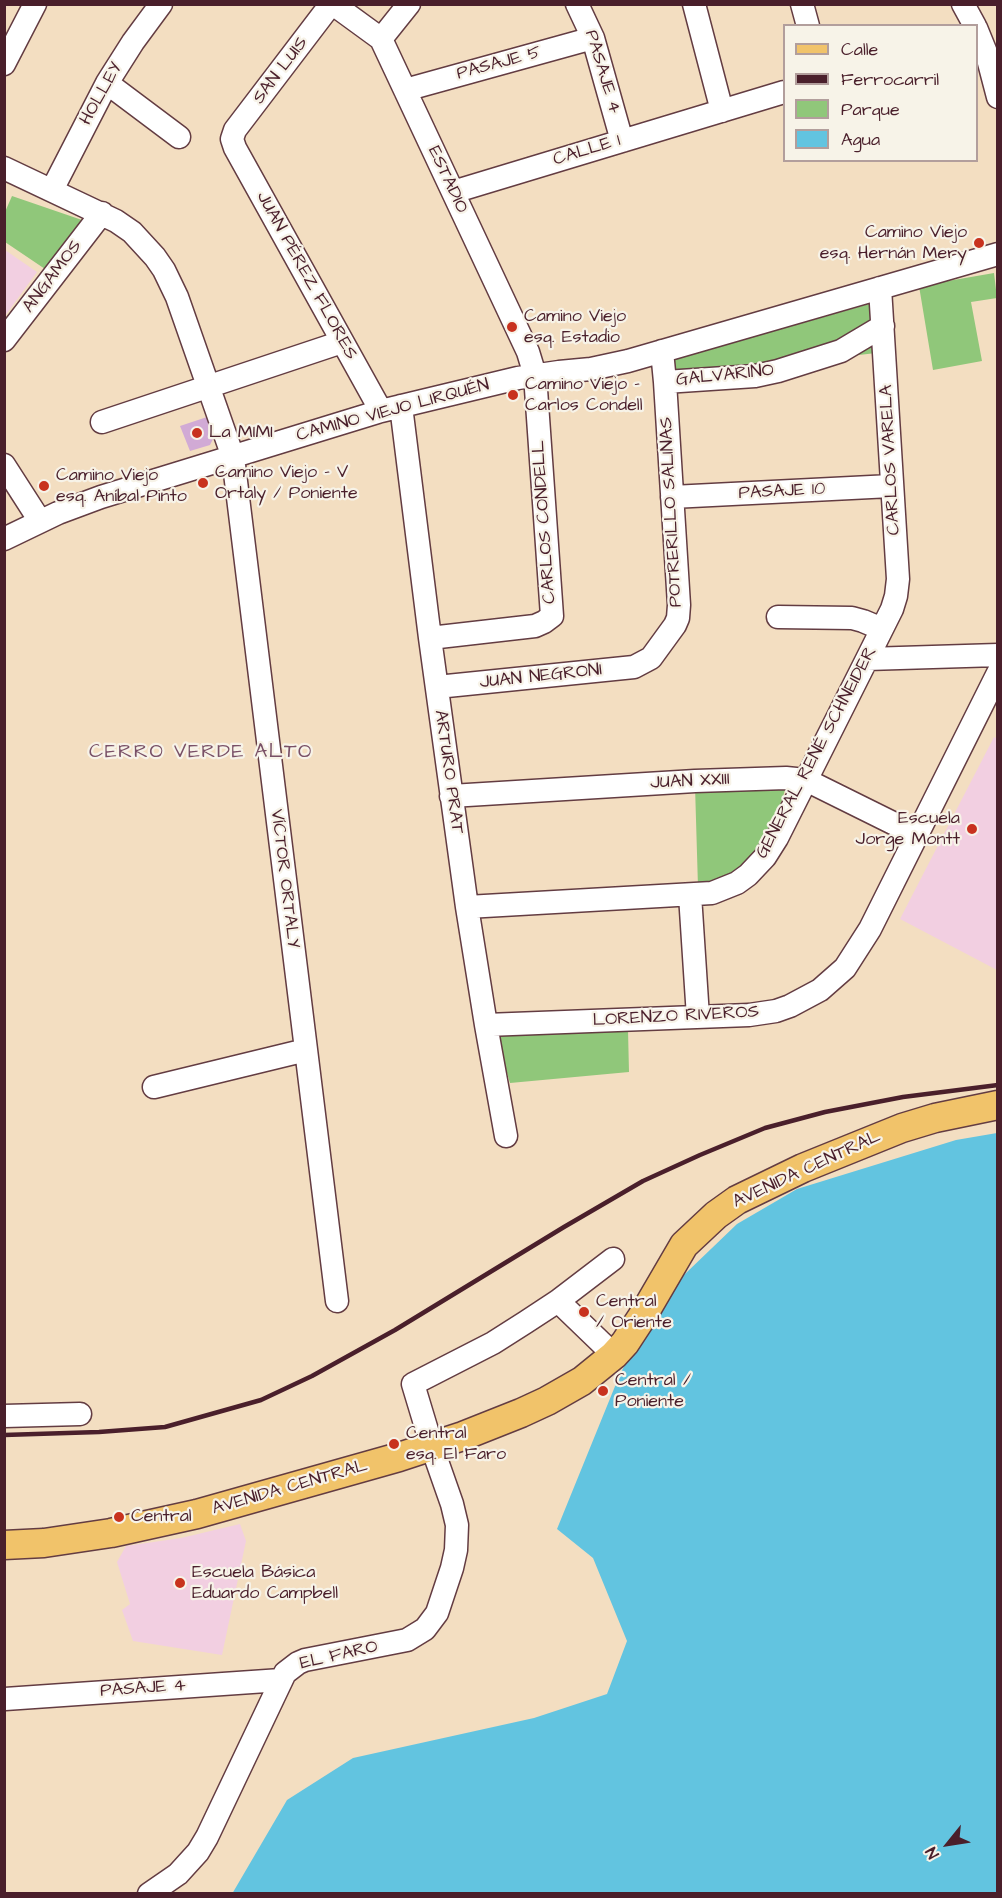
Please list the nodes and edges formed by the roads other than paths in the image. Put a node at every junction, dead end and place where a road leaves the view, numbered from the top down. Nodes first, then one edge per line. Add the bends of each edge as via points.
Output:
1 (35, 4) edge
2 (161, 4) edge
3 (332, 4) edge
4 (409, 4) edge
5 (577, 4) edge
6 (694, 4) edge
7 (802, 4) edge
8 (963, 4) edge
9 (807, 24) edge
10 (974, 24) edge
11 (978, 32) edge
12 (593, 38) junction
13 (381, 39) junction
14 (4, 64) edge
15 (107, 83) junction
16 (405, 90) junction
17 (783, 92) edge
18 (998, 97) edge
19 (722, 111) junction
20 (179, 137) dead end
21 (232, 139) joint
22 (622, 141) junction
23 (4, 168) edge
24 (52, 190) junction
25 (453, 192) junction
26 (102, 213) junction
27 (998, 254) edge
28 (880, 288) junction
29 (882, 326) junction
30 (4, 340) edge
31 (342, 342) junction
32 (662, 351) junction
33 (535, 375) junction
34 (665, 382) junction
35 (208, 387) junction
36 (391, 409) junction
37 (102, 422) dead end
38 (233, 457) junction
39 (4, 465) edge
40 (891, 486) junction
41 (672, 497) junction
42 (40, 521) junction
43 (4, 538) edge
44 (778, 616) dead end
45 (882, 629) junction
46 (430, 638) junction
47 (998, 655) edge
48 (867, 659) junction
49 (645, 662) joint
50 (998, 673) edge
51 (437, 687) junction
52 (806, 780) junction
53 (451, 796) junction
54 (917, 835) junction
55 (690, 895) junction
56 (467, 907) junction
57 (698, 1017) junction
58 (486, 1025) junction
59 (306, 1050) junction
60 (154, 1087) dead end
61 (998, 1105) edge
62 (506, 1136) dead end
63 (613, 1259) dead end
64 (337, 1301) dead end
65 (558, 1301) junction
66 (614, 1354) junction
67 (80, 1414) dead end
68 (4, 1416) edge
69 (432, 1447) junction
70 (4, 1545) edge
71 (281, 1680) junction
72 (4, 1683) edge
73 (5, 1699) edge
74 (149, 1893) edge

1 - 14 street
2 - 15 street, HOLLEY
3 - 13 street, ESTADIO
3 - 21 street, SAN LUIS
4 - 13 street
5 - 12 street, PASAJE 4
6 - 19 street
7 - 9 street
8 - 10 street
11 - 18 street
12 - 16 street, PASAJE 5
12 - 22 street, PASAJE 4
13 - 16 street, ESTADIO
15 - 20 street
15 - 24 street, HOLLEY
16 - 25 street, ESTADIO
17 - 19 street, CALLE 1
19 - 22 street, CALLE 1
21 - 31 street, JUAN PÉREZ FLORES
22 - 25 street, CALLE 1
23 - 24 street, VÍCTOR ORTALY
24 - 26 street, VÍCTOR ORTALY
25 - 33 street, ESTADIO via 528,352
26 - 30 street, ANGAMOS
26 - 35 street, VÍCTOR ORTALY via 132,232 164,270
27 - 28 street, CAMINO VIEJO LIRQUÉN
28 - 29 street, CARLOS VARELA
28 - 32 street, CAMINO VIEJO LIRQUÉN
29 - 34 street, GALVARINO via 841,351 778,371
29 - 40 street, CARLOS VARELA
31 - 35 street
31 - 36 street, JUAN PÉREZ FLORES
32 - 33 street, CAMINO VIEJO LIRQUÉN via 591,369
32 - 34 street, POTRERILLO SALINAS
33 - 36 street, CAMINO VIEJO LIRQUÉN
33 - 46 street, CARLOS CONDELL via 552,616 535,626
34 - 41 street, POTRERILLO SALINAS
35 - 37 street
35 - 38 street, VÍCTOR ORTALY
36 - 38 street, CAMINO VIEJO LIRQUÉN
36 - 46 street, ARTURO PRAT
38 - 42 street, CAMINO VIEJO LIRQUÉN via 101,497
38 - 59 street, VÍCTOR ORTALY
39 - 42 street
40 - 41 street, PASAJE 10
40 - 45 street, CARLOS VARELA via 898,579 895,600
41 - 49 street, POTRERILLO SALINAS via 678,618
42 - 43 street, CAMINO VIEJO LIRQUÉN
44 - 45 street via 852,618
45 - 48 street, GENERAL RENÉ SCHNEIDER
46 - 51 street, ARTURO PRAT
47 - 48 street
48 - 52 street, GENERAL RENÉ SCHNEIDER
49 - 51 street, JUAN NEGRONI via 634,667
50 - 54 street, LORENZO RIVEROS
51 - 53 street, ARTURO PRAT
52 - 53 street, JUAN XXIII via 695,781
52 - 54 street, JUAN XXIII
52 - 55 street, GENERAL RENÉ SCHNEIDER via 777,838 748,875 729,888
53 - 56 street, ARTURO PRAT
54 - 57 street, LORENZO RIVEROS via 862,943 834,979 806,999 776,1011
55 - 56 street, GENERAL RENÉ SCHNEIDER
55 - 57 street
56 - 58 street, ARTURO PRAT
57 - 58 street, LORENZO RIVEROS
58 - 62 street, ARTURO PRAT
59 - 60 street
59 - 64 street, VÍCTOR ORTALY
61 - 66 main road, AVENIDA CENTRAL via 902,1128 737,1200 684,1245 638,1324
63 - 65 street
65 - 66 street
65 - 69 street, EL FARO via 493,1343 413,1384
66 - 69 main road, AVENIDA CENTRAL via 582,1381 547,1401
67 - 68 street
69 - 70 main road, AVENIDA CENTRAL via 155,1524 78,1538
69 - 71 street, EL FARO via 457,1525 456,1550 438,1613 425,1629 408,1640 305,1660
71 - 73 street, PASAJE 4
71 - 74 street, EL FARO via 198,1852 178,1874
72 - 73 street

